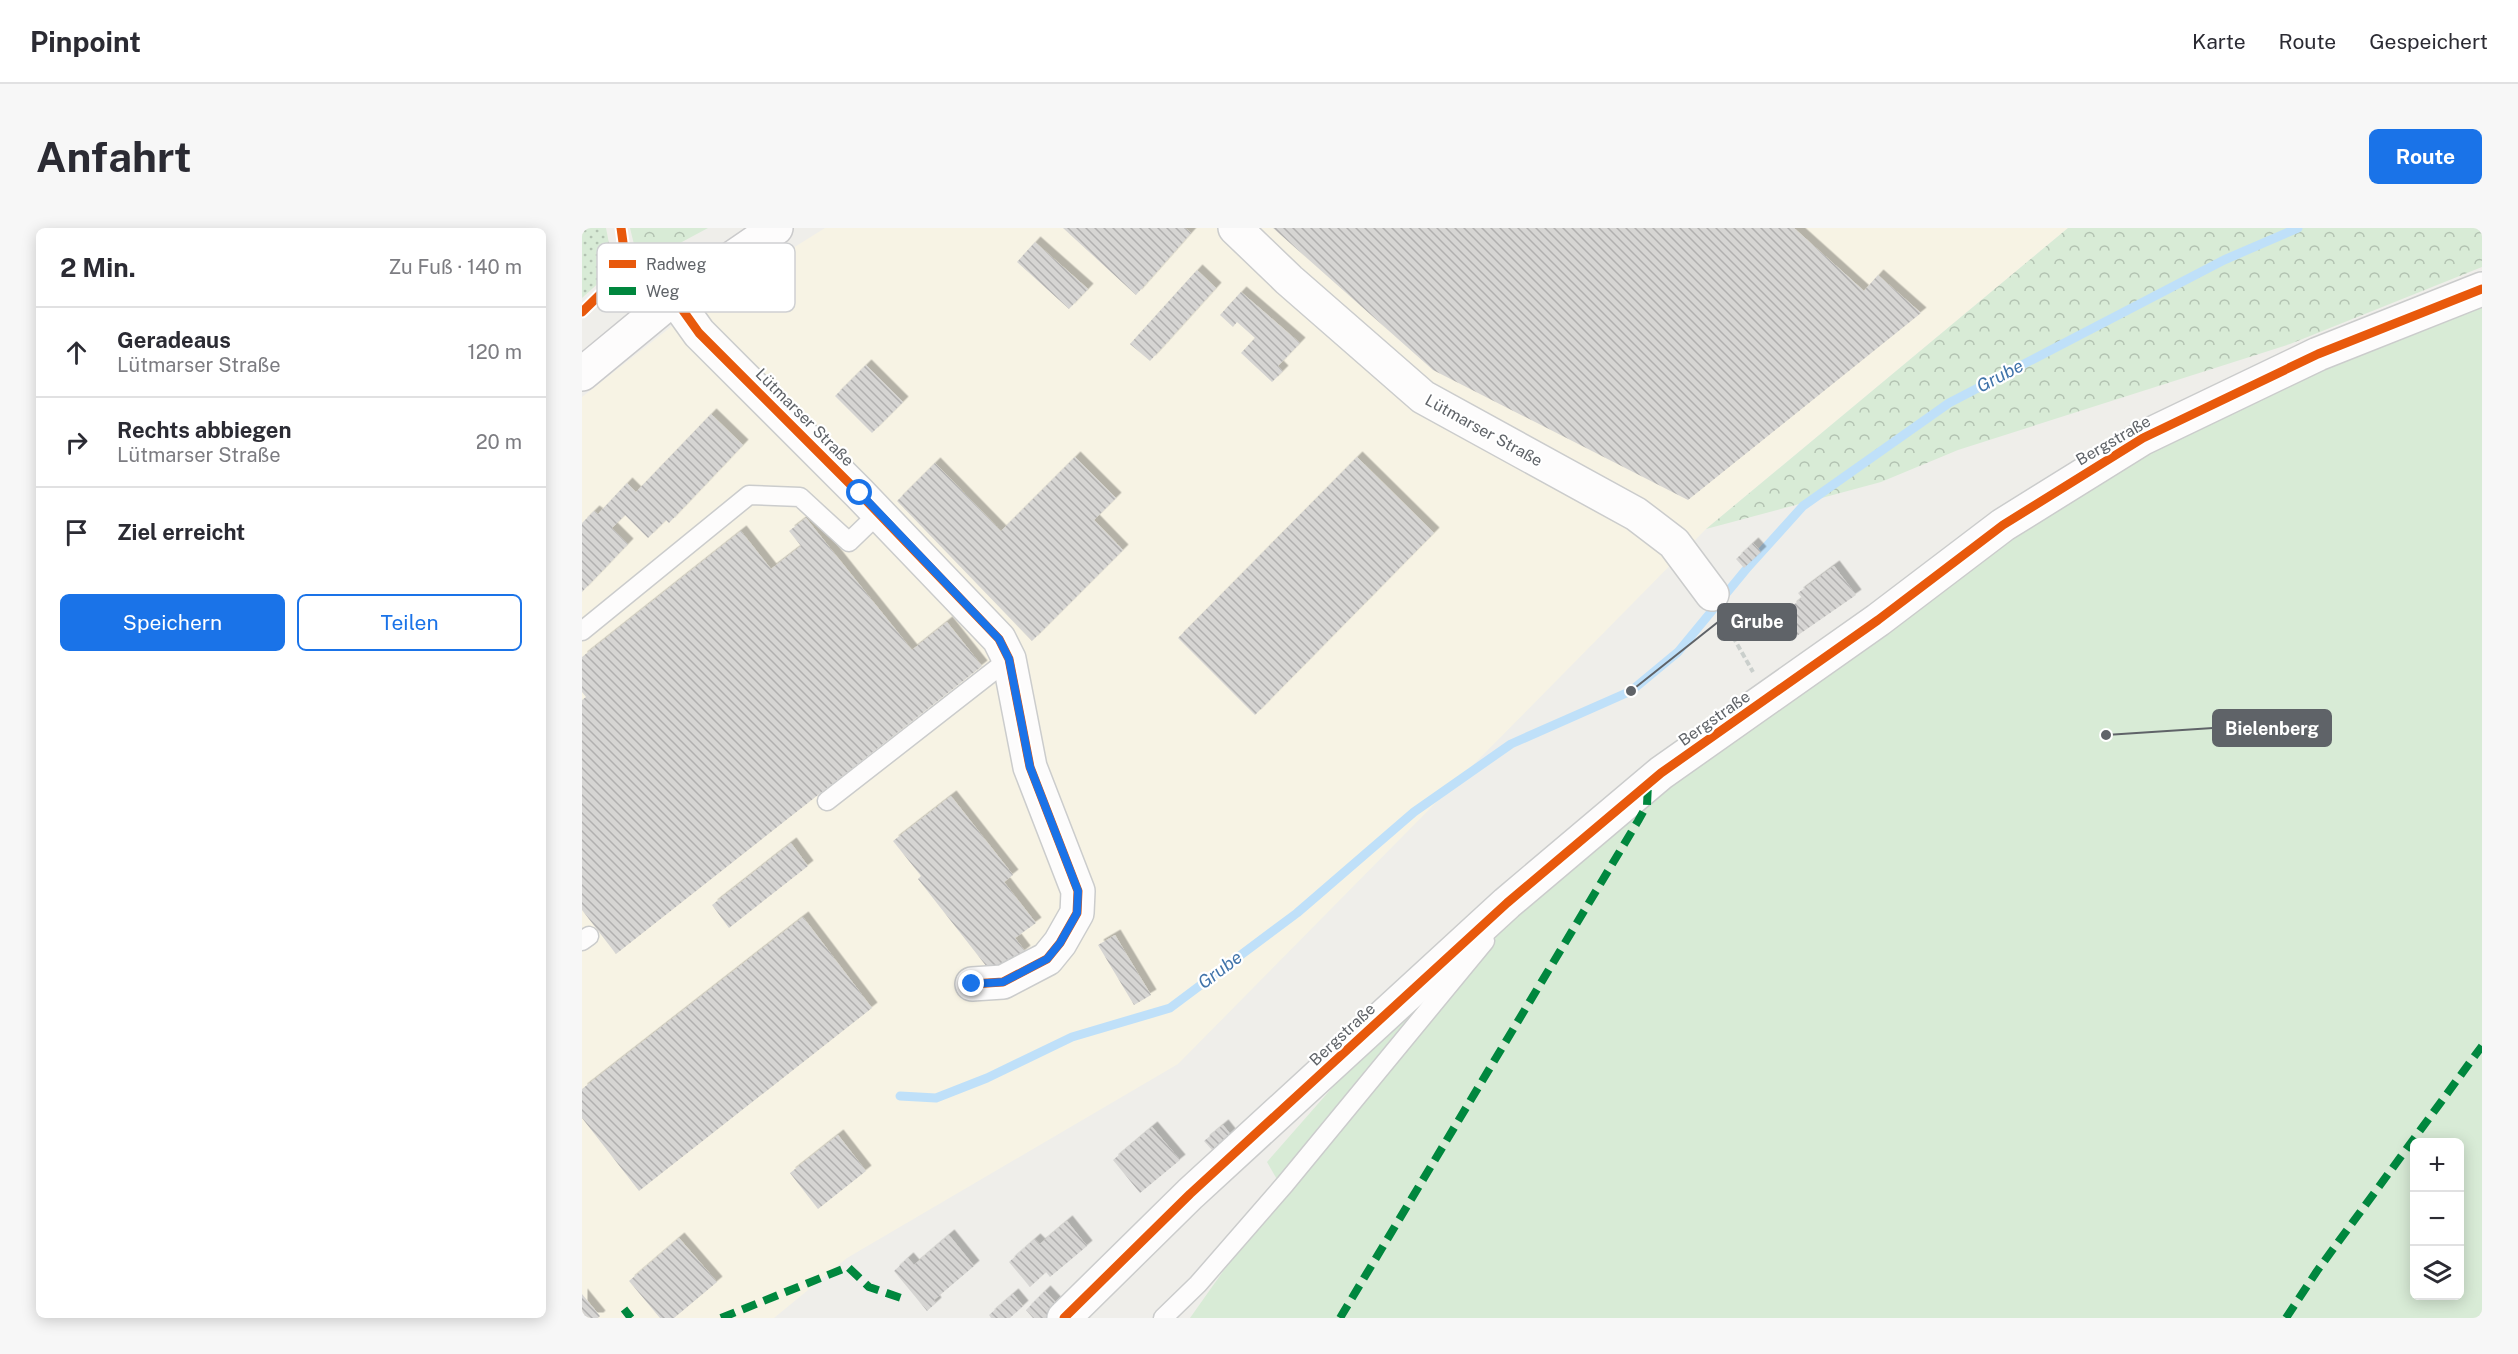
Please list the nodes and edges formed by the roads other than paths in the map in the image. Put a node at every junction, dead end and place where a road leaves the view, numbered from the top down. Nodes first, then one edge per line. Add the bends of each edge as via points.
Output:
1 (776, 228) edge
2 (1235, 228) edge
3 (754, 243) edge
4 (2482, 289) edge
5 (657, 312) edge
6 (684, 312) edge
7 (582, 374) edge
8 (879, 513) junction
9 (1712, 594) dead end
10 (582, 631) edge
11 (1009, 659) junction
12 (827, 801) dead end
13 (1507, 903) junction
14 (972, 984) dead end
15 (1064, 1318) edge
16 (1163, 1318) edge

1 - 3 street
2 - 9 street, Lütmarser Straße via 1423,397 1636,514 1674,543
4 - 13 street, Bergstraße via 2318,354 2143,438 2003,525 1878,620 1661,773
5 - 7 street
6 - 8 street, Lütmarser Straße via 699,333
8 - 10 lane via 849,542 800,497 749,495
8 - 11 street, Lütmarser Straße via 999,639
11 - 12 lane
11 - 14 street, Lütmarser Straße via 1030,767 1078,891 1077,913 1047,959 1003,982
13 - 15 street, Bergstraße via 1190,1194
13 - 16 lane via 1496,926 1445,992 1234,1244

